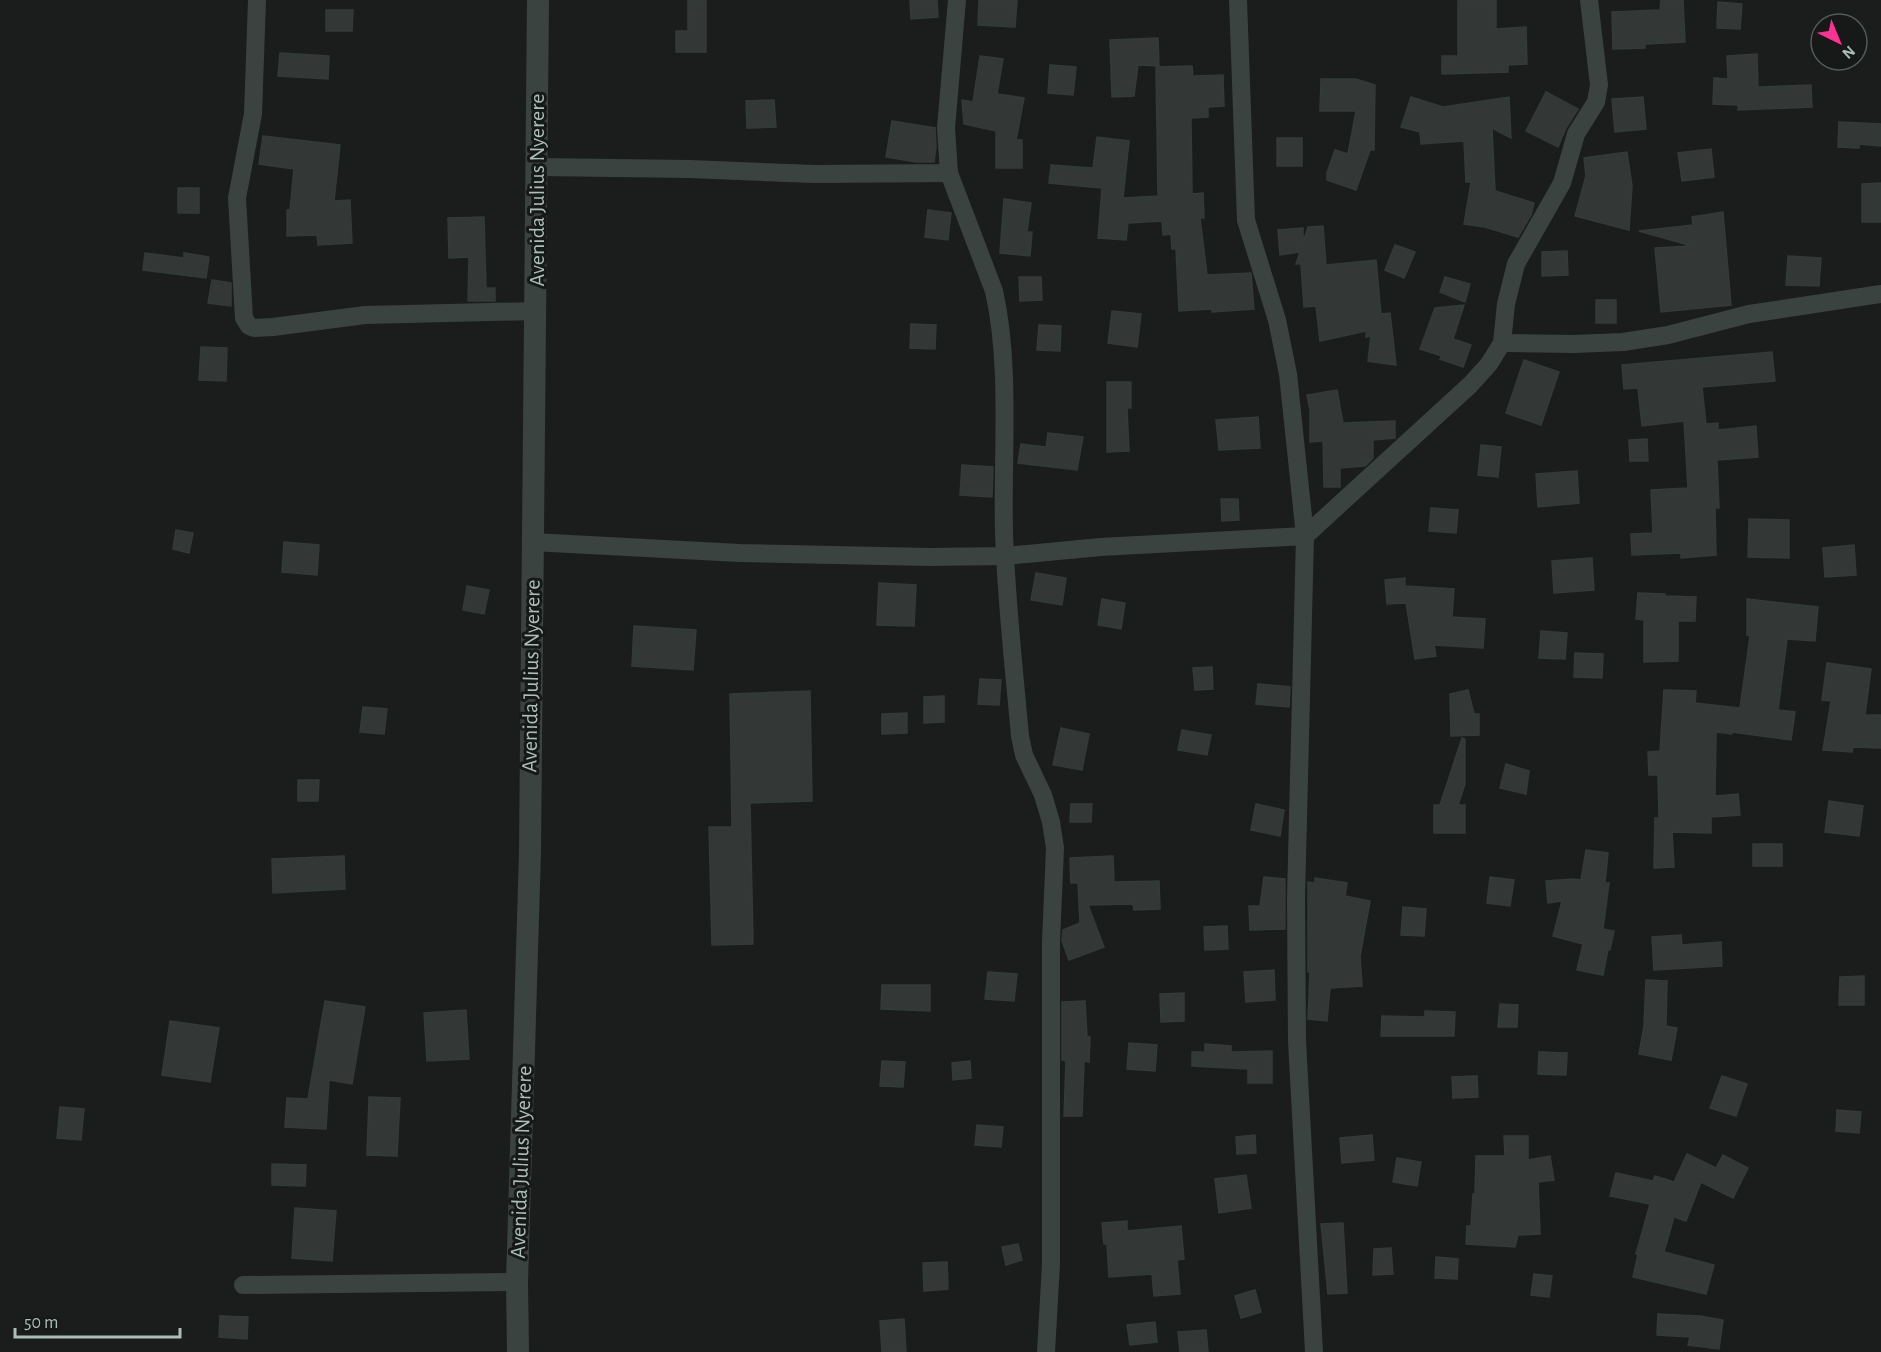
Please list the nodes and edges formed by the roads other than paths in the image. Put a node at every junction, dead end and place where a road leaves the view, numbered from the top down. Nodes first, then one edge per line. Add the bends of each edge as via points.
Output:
1 (257, 0) edge
2 (538, 0) edge
3 (957, 0) edge
4 (1238, 0) edge
5 (1590, 0) edge
6 (538, 167) junction
7 (949, 174) junction
8 (1881, 294) edge
9 (536, 311) junction
10 (1503, 343) junction
11 (1305, 536) junction
12 (533, 542) junction
13 (1005, 556) junction
14 (517, 1282) junction
15 (243, 1285) dead end
16 (518, 1352) edge
17 (1046, 1352) edge
18 (1314, 1352) edge

1 - 9 street via 253,114 237,198 243,318 249,326 273,327 365,315
2 - 6 street, Avenida Julius Nyerere
3 - 7 street via 946,128
4 - 11 street via 1246,220 1277,320 1288,374
5 - 10 street via 1599,85 1596,102 1576,134 1562,183 1516,264 1506,304
6 - 7 street
6 - 9 street, Avenida Julius Nyerere
7 - 13 street via 999,311
8 - 10 street via 1749,314 1623,342
9 - 12 street, Avenida Julius Nyerere
10 - 11 street via 1470,385
11 - 13 street
11 - 18 street via 1296,898 1297,1041
12 - 13 street via 739,553
12 - 14 street, Avenida Julius Nyerere via 530,852
13 - 17 street via 1020,736 1051,822 1055,848 1051,942 1051,1264
14 - 15 street
14 - 16 street, Avenida Julius Nyerere

